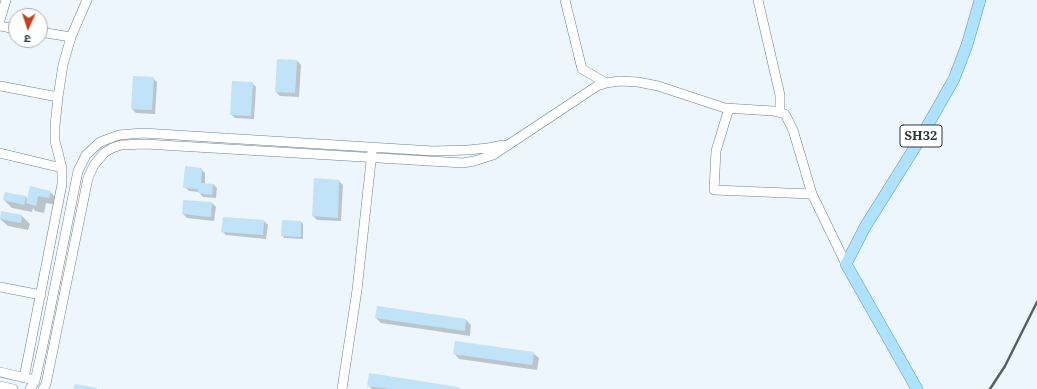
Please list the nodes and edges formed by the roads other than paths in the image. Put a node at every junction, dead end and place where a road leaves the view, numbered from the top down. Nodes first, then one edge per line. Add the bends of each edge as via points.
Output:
1 (6, 0) edge
2 (87, 0) edge
3 (565, 0) edge
4 (758, 0) edge
5 (980, 0) edge
6 (0, 20) edge
7 (48, 33) edge
8 (71, 37) junction
9 (606, 83) junction
10 (0, 86) edge
11 (58, 97) junction
12 (729, 108) junction
13 (780, 112) junction
14 (514, 141) junction
15 (373, 147) junction
16 (0, 153) edge
17 (371, 158) junction
18 (62, 168) junction
19 (812, 194) junction
20 (846, 264) junction
21 (0, 287) edge
22 (41, 295) junction
23 (0, 372) edge
24 (24, 378) junction
25 (32, 385) edge
26 (0, 386) edge
27 (45, 386) edge
28 (13, 389) edge
29 (342, 389) edge
30 (917, 389) edge

1 - 6 street
2 - 8 street
3 - 9 street via 582,69
4 - 13 street via 780,95
5 - 20 main road, SH32 via 954,79 865,227
7 - 8 street
8 - 11 street
9 - 12 street via 619,81 647,84
9 - 14 street via 597,86
10 - 11 street
11 - 18 street via 55,142
12 - 13 street
12 - 19 street via 716,151 714,190
13 - 19 street via 785,114 793,130
14 - 15 street via 498,147 468,150 433,151
14 - 17 street via 493,155 463,163
15 - 17 street
15 - 25 street via 161,133 124,134 100,142 86,155 78,171
16 - 18 street
17 - 27 street via 145,144 121,145 104,153 94,165 86,185
17 - 29 street via 357,290
18 - 22 street via 62,184
19 - 20 street
20 - 30 main road
21 - 22 street
22 - 24 street
23 - 24 street
24 - 25 street
25 - 27 street
26 - 28 street

